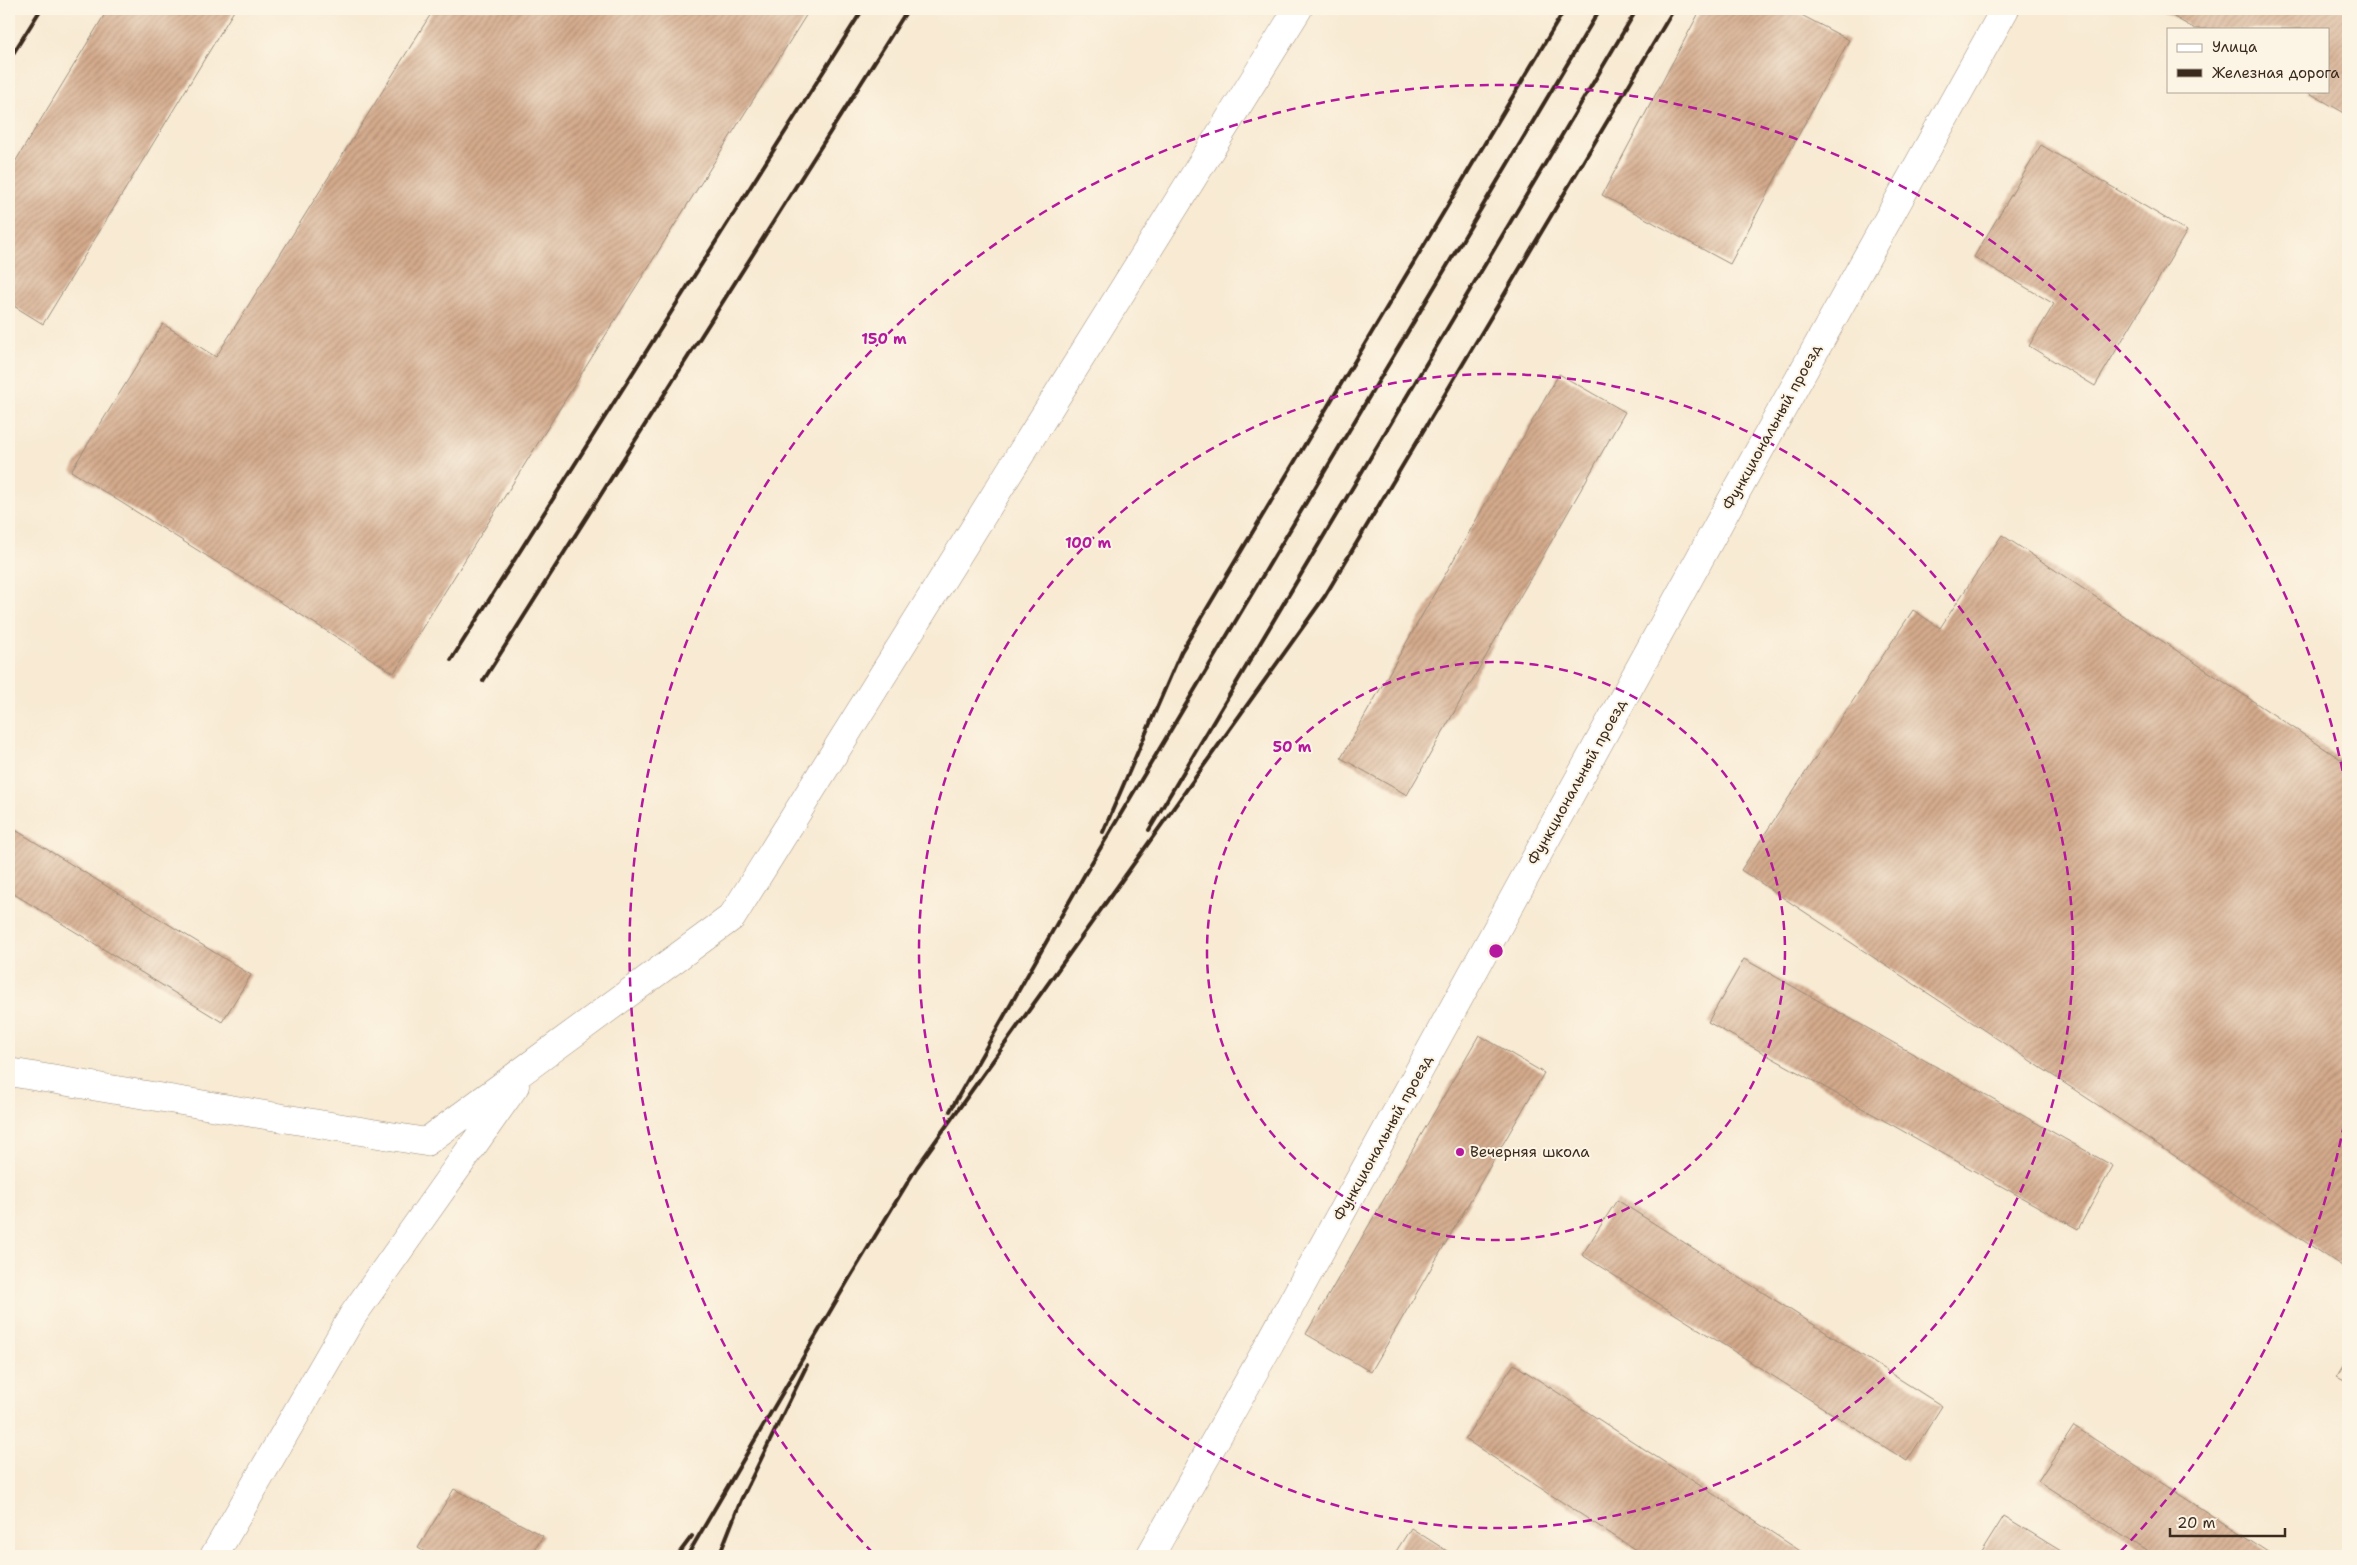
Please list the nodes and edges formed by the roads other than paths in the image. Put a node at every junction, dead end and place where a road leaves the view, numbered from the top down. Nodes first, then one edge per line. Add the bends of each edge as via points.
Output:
1 (1298, 9) edge
2 (2005, 9) edge
3 (529, 1066) junction
4 (9, 1072) edge
5 (214, 1556) edge
6 (1150, 1556) edge

1 - 3 street via 732,917
2 - 6 street, Функциональный проезд
3 - 4 street via 426,1142
3 - 5 street via 353,1315

